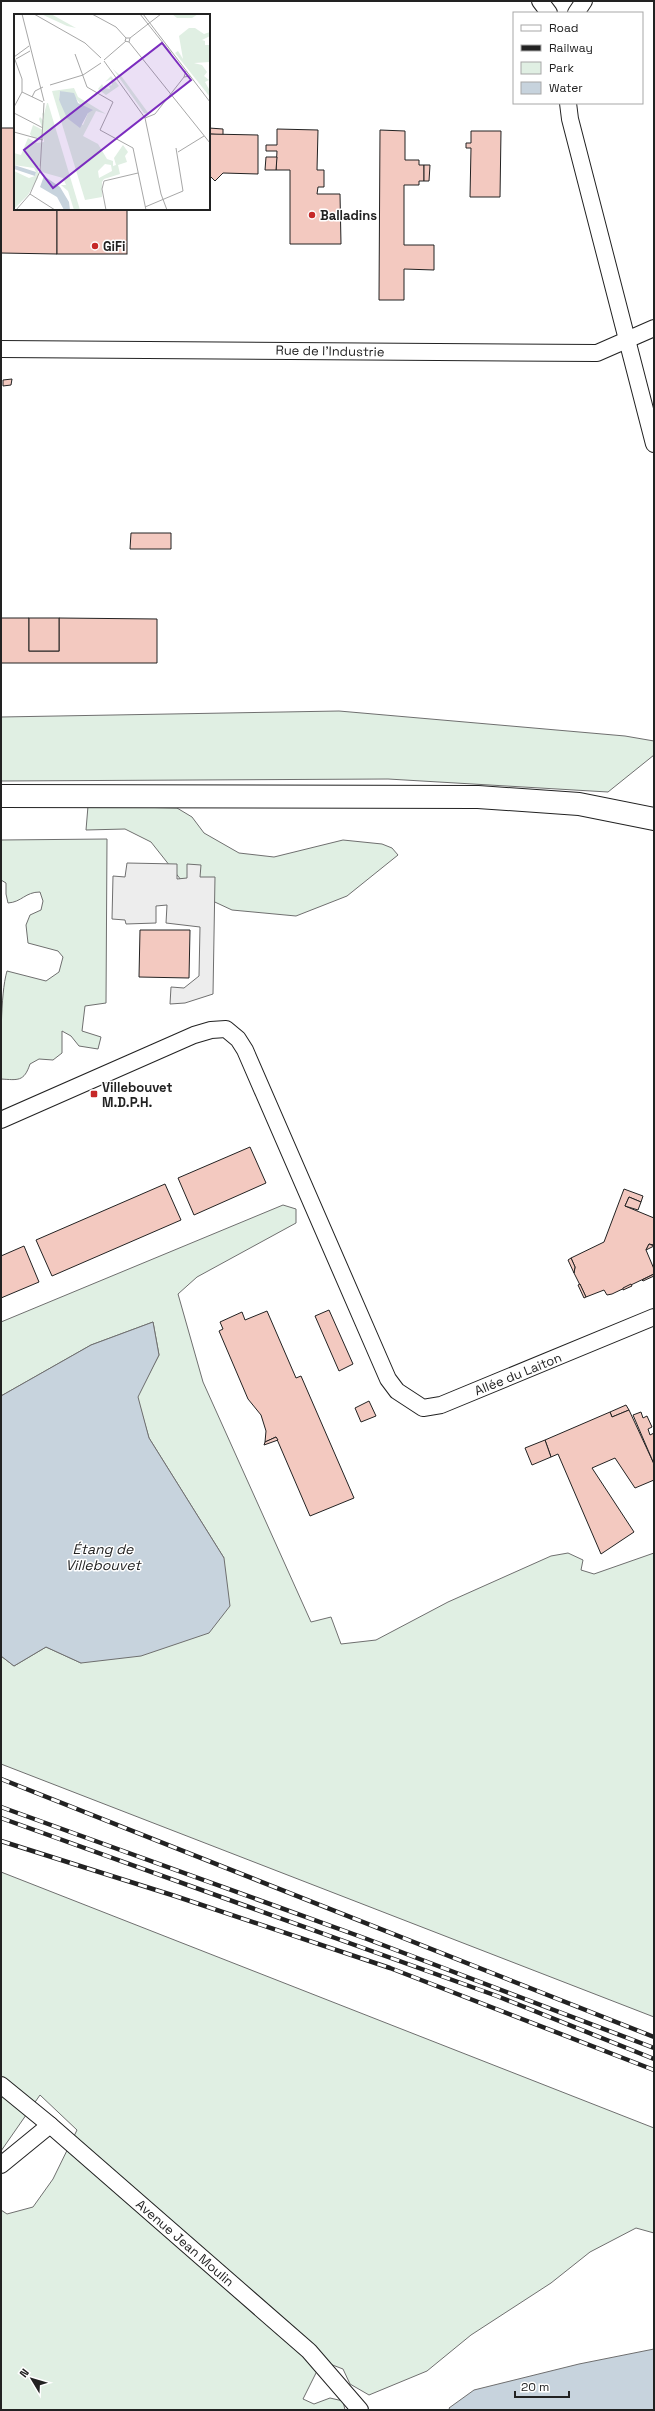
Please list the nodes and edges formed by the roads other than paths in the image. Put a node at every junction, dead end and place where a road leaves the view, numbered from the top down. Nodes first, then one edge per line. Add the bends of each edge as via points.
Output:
1 (540, 1) edge
2 (584, 1) edge
3 (548, 12) edge
4 (577, 12) edge
5 (568, 104) edge
6 (654, 328) edge
7 (627, 339) junction
8 (1, 349) edge
9 (654, 444) edge
10 (1, 796) edge
11 (654, 819) edge
12 (1, 1120) edge
13 (654, 1317) edge
14 (1, 2085) edge
15 (50, 2125) junction
16 (1, 2165) edge
17 (360, 2410) edge

1 - 3 street
2 - 4 street
5 - 7 street via 570,120
6 - 7 street, Rue de l'Industrie
7 - 8 street, Rue de l'Industrie via 597,352
7 - 9 street
10 - 11 street via 478,797 579,804
12 - 13 street, Allée du Laiton via 194,1035 226,1029 238,1039 245,1050 388,1379 397,1391 423,1408 441,1405
14 - 15 street, Avenue Jean Moulin
15 - 16 street
15 - 17 street, Avenue Jean Moulin via 309,2351

